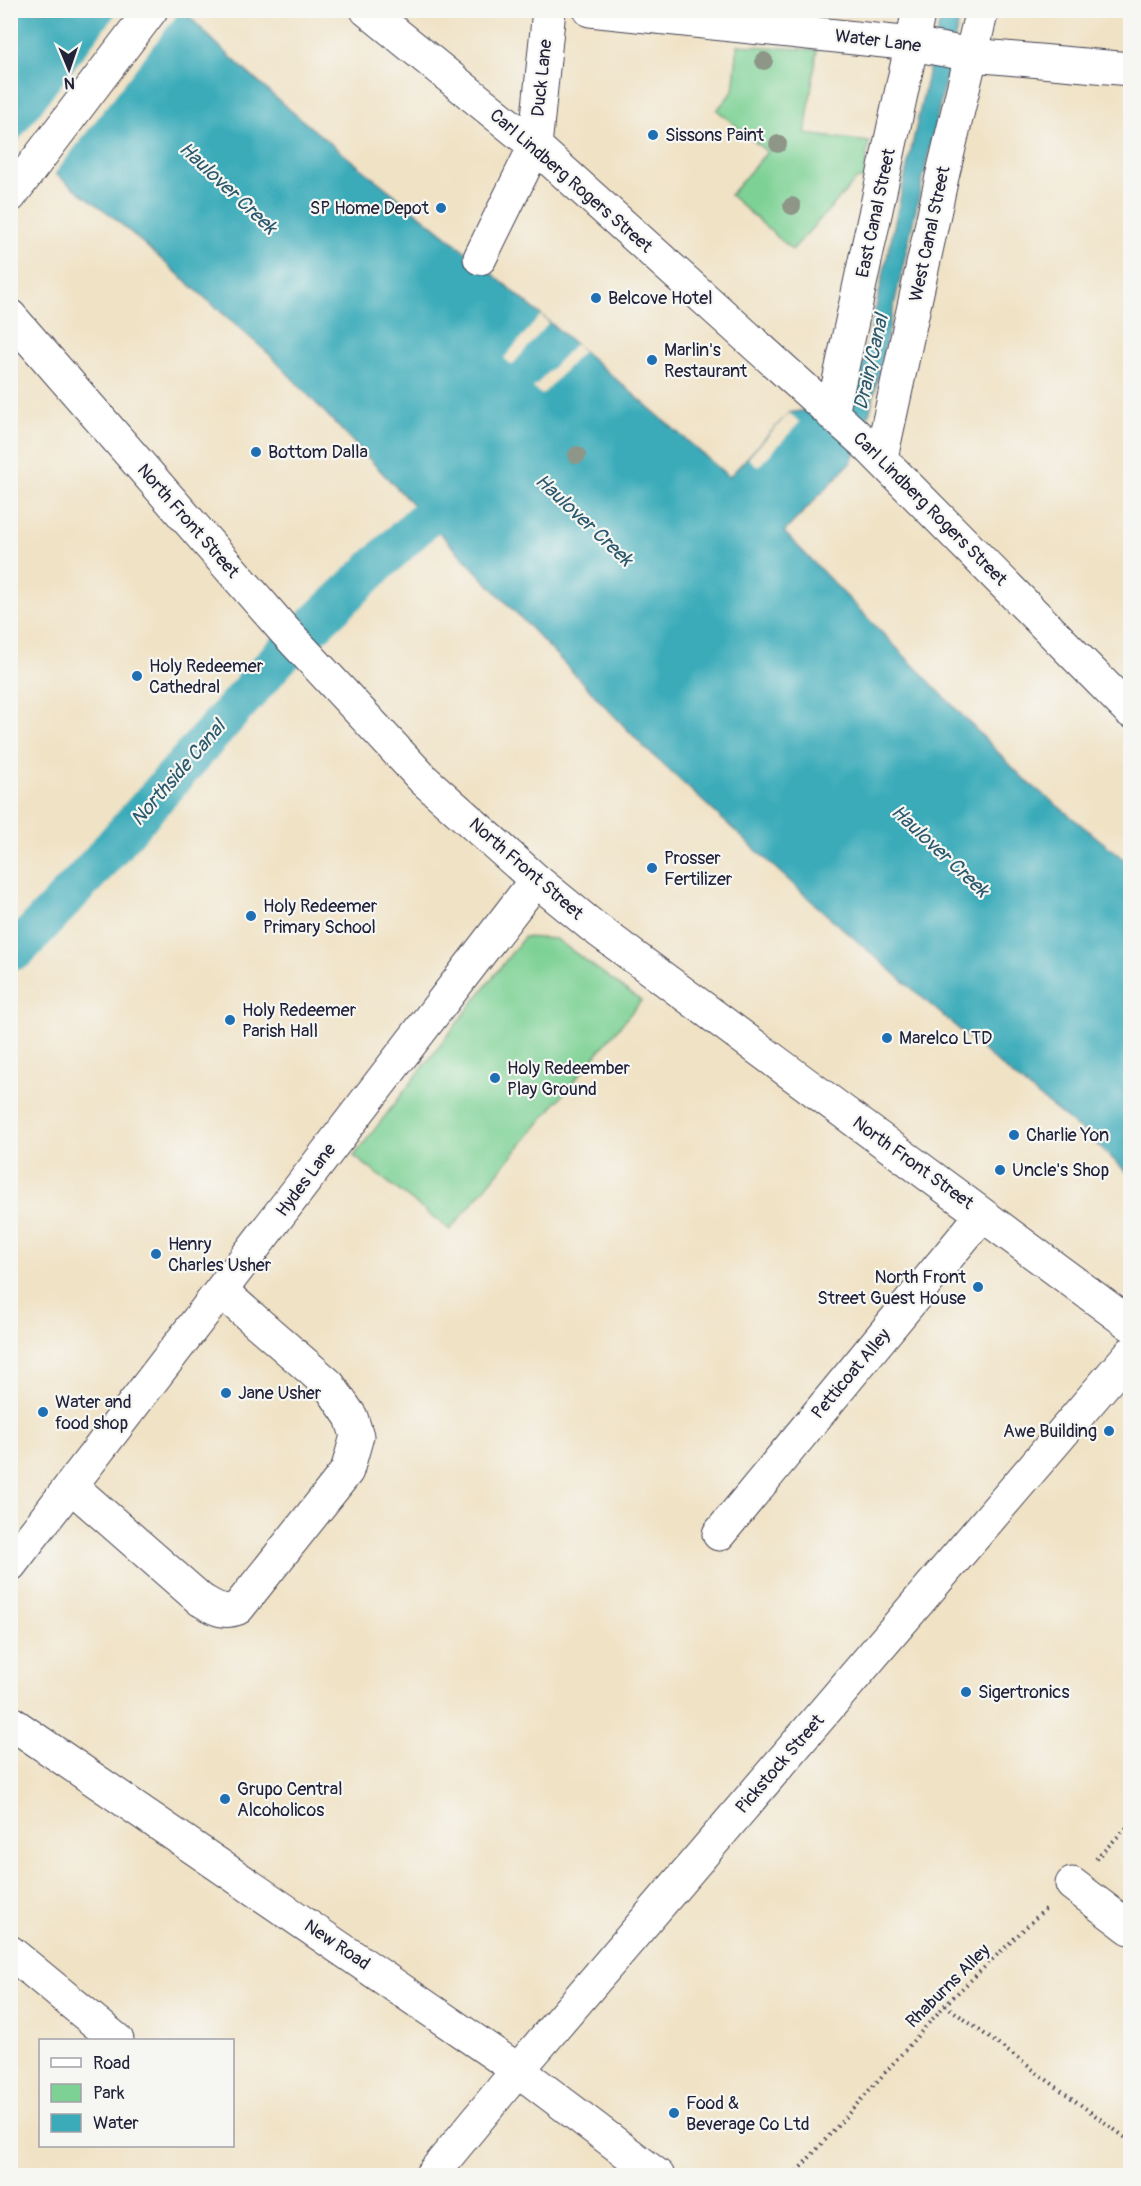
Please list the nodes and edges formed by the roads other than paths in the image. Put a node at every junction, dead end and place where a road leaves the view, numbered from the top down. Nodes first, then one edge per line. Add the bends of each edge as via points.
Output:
1 (151, 10) edge
2 (367, 10) edge
3 (549, 10) edge
4 (590, 10) edge
5 (919, 10) edge
6 (982, 10) edge
7 (943, 50) junction
8 (1131, 69) edge
9 (535, 146) junction
10 (10, 196) edge
11 (480, 258) dead end
12 (10, 316) edge
13 (836, 418) junction
14 (874, 452) junction
15 (1131, 711) edge
16 (536, 880) junction
17 (982, 1215) junction
18 (221, 1291) junction
19 (1131, 1324) edge
20 (1131, 1353) edge
21 (71, 1486) junction
22 (719, 1534) dead end
23 (10, 1565) edge
24 (10, 1722) edge
25 (1072, 1884) road end
26 (1131, 1928) edge
27 (16, 1968) edge
28 (116, 2039) edge
29 (518, 2070) junction
30 (431, 2175) edge
31 (658, 2175) edge

1 - 10 street
2 - 9 street, Carl Lindberg Rogers Street
3 - 9 street, Duck Lane
4 - 7 street, Water Lane
5 - 7 street, East Canal Street
6 - 7 street, West Canal Street
7 - 8 street, Water Lane
7 - 13 street, East Canal Street
7 - 14 street, West Canal Street via 942,177
9 - 11 street
9 - 13 street, Carl Lindberg Rogers Street
12 - 16 street, North Front Street via 308,657 424,780
13 - 14 street, Carl Lindberg Rogers Street
14 - 15 street, Carl Lindberg Rogers Street
16 - 17 street, North Front Street
16 - 18 street, Hydes Lane
17 - 19 street, North Front Street
17 - 22 street, Petticoat Alley
18 - 21 street, Hydes Lane
18 - 21 street via 328,1385 351,1417 357,1436 347,1471 238,1608 229,1612 220,1612 201,1600
20 - 29 street, Pickstock Street
21 - 23 street, Hydes Lane
24 - 29 street, New Road
25 - 26 street
27 - 28 street
29 - 30 street, Pickstock Street
29 - 31 street, New Road

